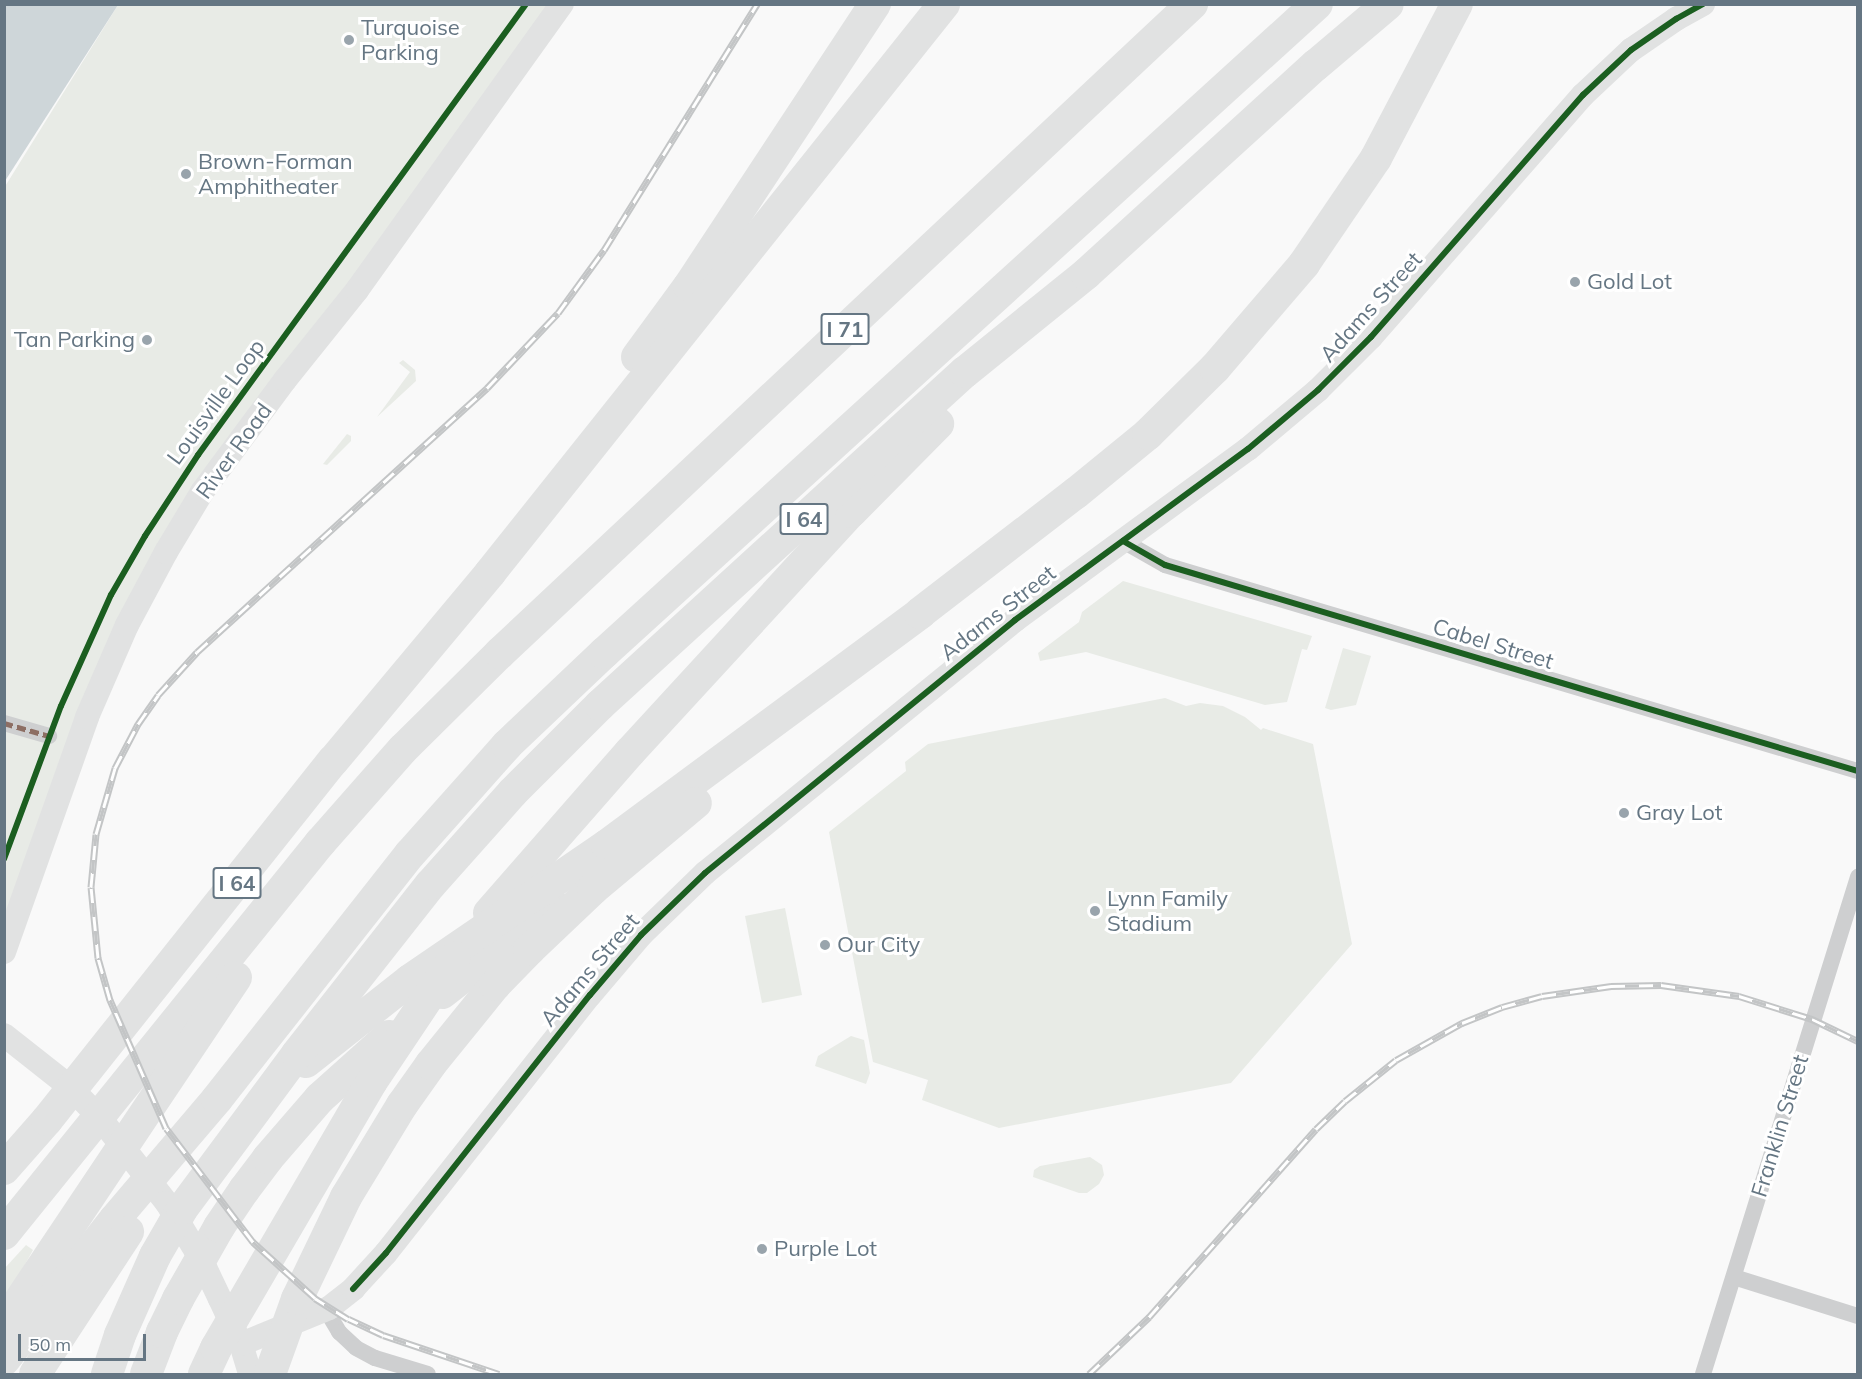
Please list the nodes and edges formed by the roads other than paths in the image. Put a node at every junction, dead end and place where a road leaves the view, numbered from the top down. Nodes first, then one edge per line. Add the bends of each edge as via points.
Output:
1 (562, 4) edge
2 (875, 4) edge
3 (945, 4) edge
4 (1192, 4) edge
5 (1289, 4) edge
6 (1317, 4) edge
7 (1388, 4) edge
8 (1456, 4) edge
9 (1703, 4) edge
10 (1118, 183) junction
11 (1086, 274) junction
12 (1123, 541) junction
13 (921, 613) junction
14 (500, 653) junction
15 (4, 723) edge
16 (49, 736) dead end
17 (333, 761) junction
18 (1857, 771) edge
19 (697, 803) junction
20 (1857, 877) edge
21 (4, 952) edge
22 (4, 1035) edge
23 (273, 1086) junction
24 (4, 1169) edge
25 (129, 1215) junction
26 (4, 1234) edge
27 (1734, 1277) junction
28 (326, 1310) junction
29 (1857, 1316) edge
30 (4, 1324) edge
31 (241, 1344) junction
32 (4, 1360) edge
33 (35, 1374) edge
34 (107, 1374) edge
35 (146, 1374) edge
36 (204, 1374) edge
37 (250, 1374) edge
38 (270, 1374) edge
39 (428, 1374) edge
40 (1703, 1374) edge

1 - 21 street, River Road via 357,290 202,492 166,552 127,625 87,717
2 - 17 highway via 689,286
3 - 17 highway, I 64 via 490,573
4 - 14 highway, I 71
5 - 10 highway via 1199,88
6 - 10 highway
7 - 11 highway, I 64
8 - 13 highway via 1376,158 1329,230 1262,317 1215,368 1119,459
9 - 12 street, Adams Street via 1631,50 1583,95 1378,328 1318,390 1248,449
10 - 25 highway via 507,745 410,854
11 - 23 highway, I 64 via 965,372 555,748 431,884
11 - 36 highway via 851,512 630,752 498,903 422,1003 372,1081
12 - 18 street, Cabel Street via 1165,565
12 - 28 street, Adams Street via 1015,620 744,840 641,935 381,1260
13 - 19 highway
13 - 23 highway via 607,845 410,980
14 - 26 highway via 361,795
14 - 30 highway via 326,857 218,1004
15 - 16 street
17 - 24 highway, I 64
19 - 35 highway via 490,955 348,1071 293,1127 219,1227 178,1299
19 - 38 highway via 593,889 464,1021 402,1105 346,1197 297,1299
20 - 27 street, Franklin Street
22 - 31 street via 70,1087 120,1140 167,1203 202,1261
23 - 34 highway, I 64 via 182,1209 155,1256
25 - 32 highway
25 - 33 highway
27 - 29 street
27 - 40 street, Franklin Street
28 - 31 street, Adams Street
28 - 39 street via 339,1332 356,1348
31 - 37 street

